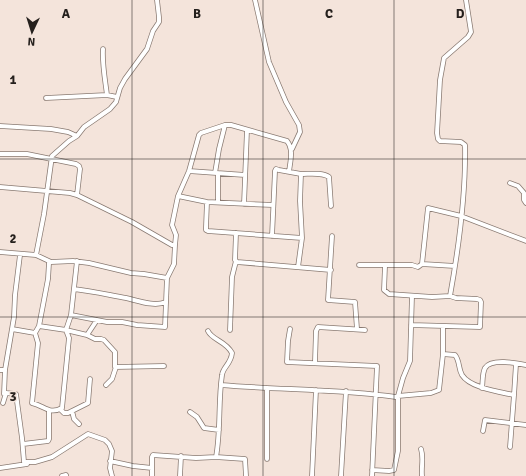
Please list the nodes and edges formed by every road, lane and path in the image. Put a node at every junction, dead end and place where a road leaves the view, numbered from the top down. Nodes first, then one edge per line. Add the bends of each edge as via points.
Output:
1 (157, 0) edge
2 (255, 0) edge
3 (466, 0) edge
4 (103, 49) dead end
5 (106, 95) junction
6 (46, 98) dead end
7 (117, 98) junction
8 (225, 125) junction
9 (0, 126) edge
10 (247, 130) junction
11 (77, 136) junction
12 (291, 150) junction
13 (0, 154) edge
14 (51, 159) junction
15 (189, 171) junction
16 (289, 172) junction
17 (216, 173) junction
18 (301, 174) junction
19 (245, 175) junction
20 (510, 183) dead end
21 (0, 187) edge
22 (47, 191) junction
23 (77, 195) junction
24 (178, 196) junction
25 (207, 202) junction
26 (218, 202) junction
27 (526, 203) edge
28 (244, 204) junction
29 (273, 205) junction
30 (331, 206) dead end
31 (461, 216) junction
32 (236, 233) junction
33 (272, 236) junction
34 (332, 236) dead end
35 (302, 238) junction
36 (526, 241) edge
37 (175, 245) junction
38 (0, 252) edge
39 (20, 255) junction
40 (36, 255) junction
41 (77, 261) junction
42 (236, 261) junction
43 (51, 262) junction
44 (422, 264) junction
45 (359, 266) dead end
46 (385, 266) junction
47 (455, 266) junction
48 (298, 267) junction
49 (331, 270) junction
50 (167, 278) junction
51 (74, 289) junction
52 (412, 296) junction
53 (450, 296) junction
54 (166, 302) junction
55 (71, 315) junction
56 (97, 320) junction
57 (411, 325) junction
58 (39, 326) junction
59 (443, 326) junction
60 (12, 329) junction
61 (290, 329) dead end
62 (357, 329) junction
63 (66, 330) junction
64 (230, 330) dead end
65 (365, 330) dead end
66 (208, 331) dead end
67 (35, 333) junction
68 (87, 335) junction
69 (443, 354) junction
70 (315, 362) junction
71 (516, 364) junction
72 (526, 365) edge
73 (164, 366) dead end
74 (116, 367) junction
75 (0, 370) edge
76 (5, 370) junction
77 (90, 379) dead end
78 (106, 385) dead end
79 (221, 385) junction
80 (482, 388) junction
81 (267, 389) junction
82 (316, 390) junction
83 (346, 391) junction
84 (376, 394) junction
85 (514, 395) junction
86 (398, 396) junction
87 (2, 403) edge
88 (60, 409) junction
89 (49, 411) junction
90 (72, 411) junction
91 (190, 412) dead end
92 (512, 423) junction
93 (79, 424) dead end
94 (526, 425) edge
95 (219, 430) junction
96 (483, 431) dead end
97 (22, 444) junction
98 (510, 447) dead end
99 (421, 449) dead end
100 (182, 456) junction
101 (216, 456) junction
102 (110, 460) junction
103 (266, 460) dead end
104 (31, 464) dead end
105 (0, 468) edge
106 (152, 468) junction
107 (372, 470) junction
108 (112, 476) edge
109 (152, 476) edge
110 (180, 476) edge
111 (246, 476) edge
112 (312, 476) edge
113 (341, 476) edge
114 (372, 476) edge
115 (422, 476) edge

1 - 7 street via 159,22 146,49 120,88
2 - 12 street via 269,62 280,91 299,126 300,132
3 - 31 street via 471,32 444,58 437,133 440,141 461,142 465,145
4 - 5 street
5 - 6 street
5 - 7 street
7 - 11 street via 110,109 84,127
8 - 10 street
8 - 15 street via 199,135
8 - 17 street via 217,155
9 - 11 street via 51,129
10 - 12 street via 288,141
10 - 19 street
11 - 14 street
12 - 16 street
13 - 14 street via 27,154
14 - 22 street
14 - 23 street via 79,166
15 - 17 street
15 - 24 street
16 - 18 street
16 - 29 street via 276,169 275,171
17 - 19 street
17 - 26 street
18 - 30 street via 320,174 329,177
18 - 35 street
19 - 28 street
20 - 27 street via 518,186 524,193
21 - 22 street
22 - 23 street
22 - 40 street
23 - 37 street
24 - 25 street
24 - 37 street via 172,225 176,235
25 - 26 street
25 - 32 street via 206,230
26 - 28 street
28 - 29 street
29 - 33 street
31 - 36 street
31 - 44 street via 428,208
31 - 47 street
32 - 33 street
32 - 42 street
33 - 35 street
34 - 49 street
35 - 48 street
37 - 50 street via 174,264
38 - 39 street
39 - 40 street
39 - 60 street
40 - 43 street
41 - 43 street
41 - 50 street
41 - 51 street
42 - 48 street
42 - 64 street via 232,277
43 - 58 street
44 - 46 street via 418,267
44 - 47 street
45 - 46 street
46 - 52 street via 384,290 389,294
47 - 53 street
48 - 49 street
49 - 62 street via 328,300 355,302
50 - 54 street
51 - 54 street via 144,302
51 - 55 street
52 - 53 street
52 - 57 street
53 - 59 street via 480,300 480,327
54 - 56 street via 165,327
55 - 56 street
55 - 63 street
56 - 68 street
57 - 59 street
57 - 86 street via 410,361
58 - 63 street
58 - 67 street
59 - 69 street
60 - 67 street
60 - 76 street
61 - 70 street via 287,362
62 - 65 street
62 - 70 street via 318,327
63 - 68 street
63 - 88 street via 69,338
66 - 79 street via 229,347 232,353 230,362 222,372
67 - 89 street via 38,343 32,403
68 - 74 street via 104,340 110,346 115,352
69 - 80 street via 455,355 464,378
69 - 86 street via 439,390
70 - 84 street via 377,366
71 - 72 street
71 - 80 street via 499,362 486,366
71 - 85 street
73 - 74 street
74 - 78 street via 112,379
75 - 76 street
76 - 87 street
77 - 90 street via 88,403
79 - 81 street
79 - 95 street
80 - 85 street
81 - 82 street
81 - 103 street
82 - 83 street
82 - 112 street
83 - 84 street
83 - 113 street
84 - 86 street
84 - 107 street
85 - 92 street
86 - 107 street via 398,451 394,470
87 - 97 street via 6,393 16,394
88 - 89 street
88 - 90 street via 64,413
89 - 97 street via 48,441
90 - 93 street via 74,419
91 - 95 street via 204,428
92 - 94 street
92 - 96 street via 485,420
92 - 98 street
95 - 101 street
97 - 102 street via 24,462 35,462 52,457 88,434 109,444 112,451
99 - 115 street via 424,456
100 - 101 street
100 - 106 street via 153,455
100 - 110 street
101 - 111 street via 245,459
102 - 106 street
102 - 108 street
104 - 105 street
106 - 109 street
107 - 114 street

